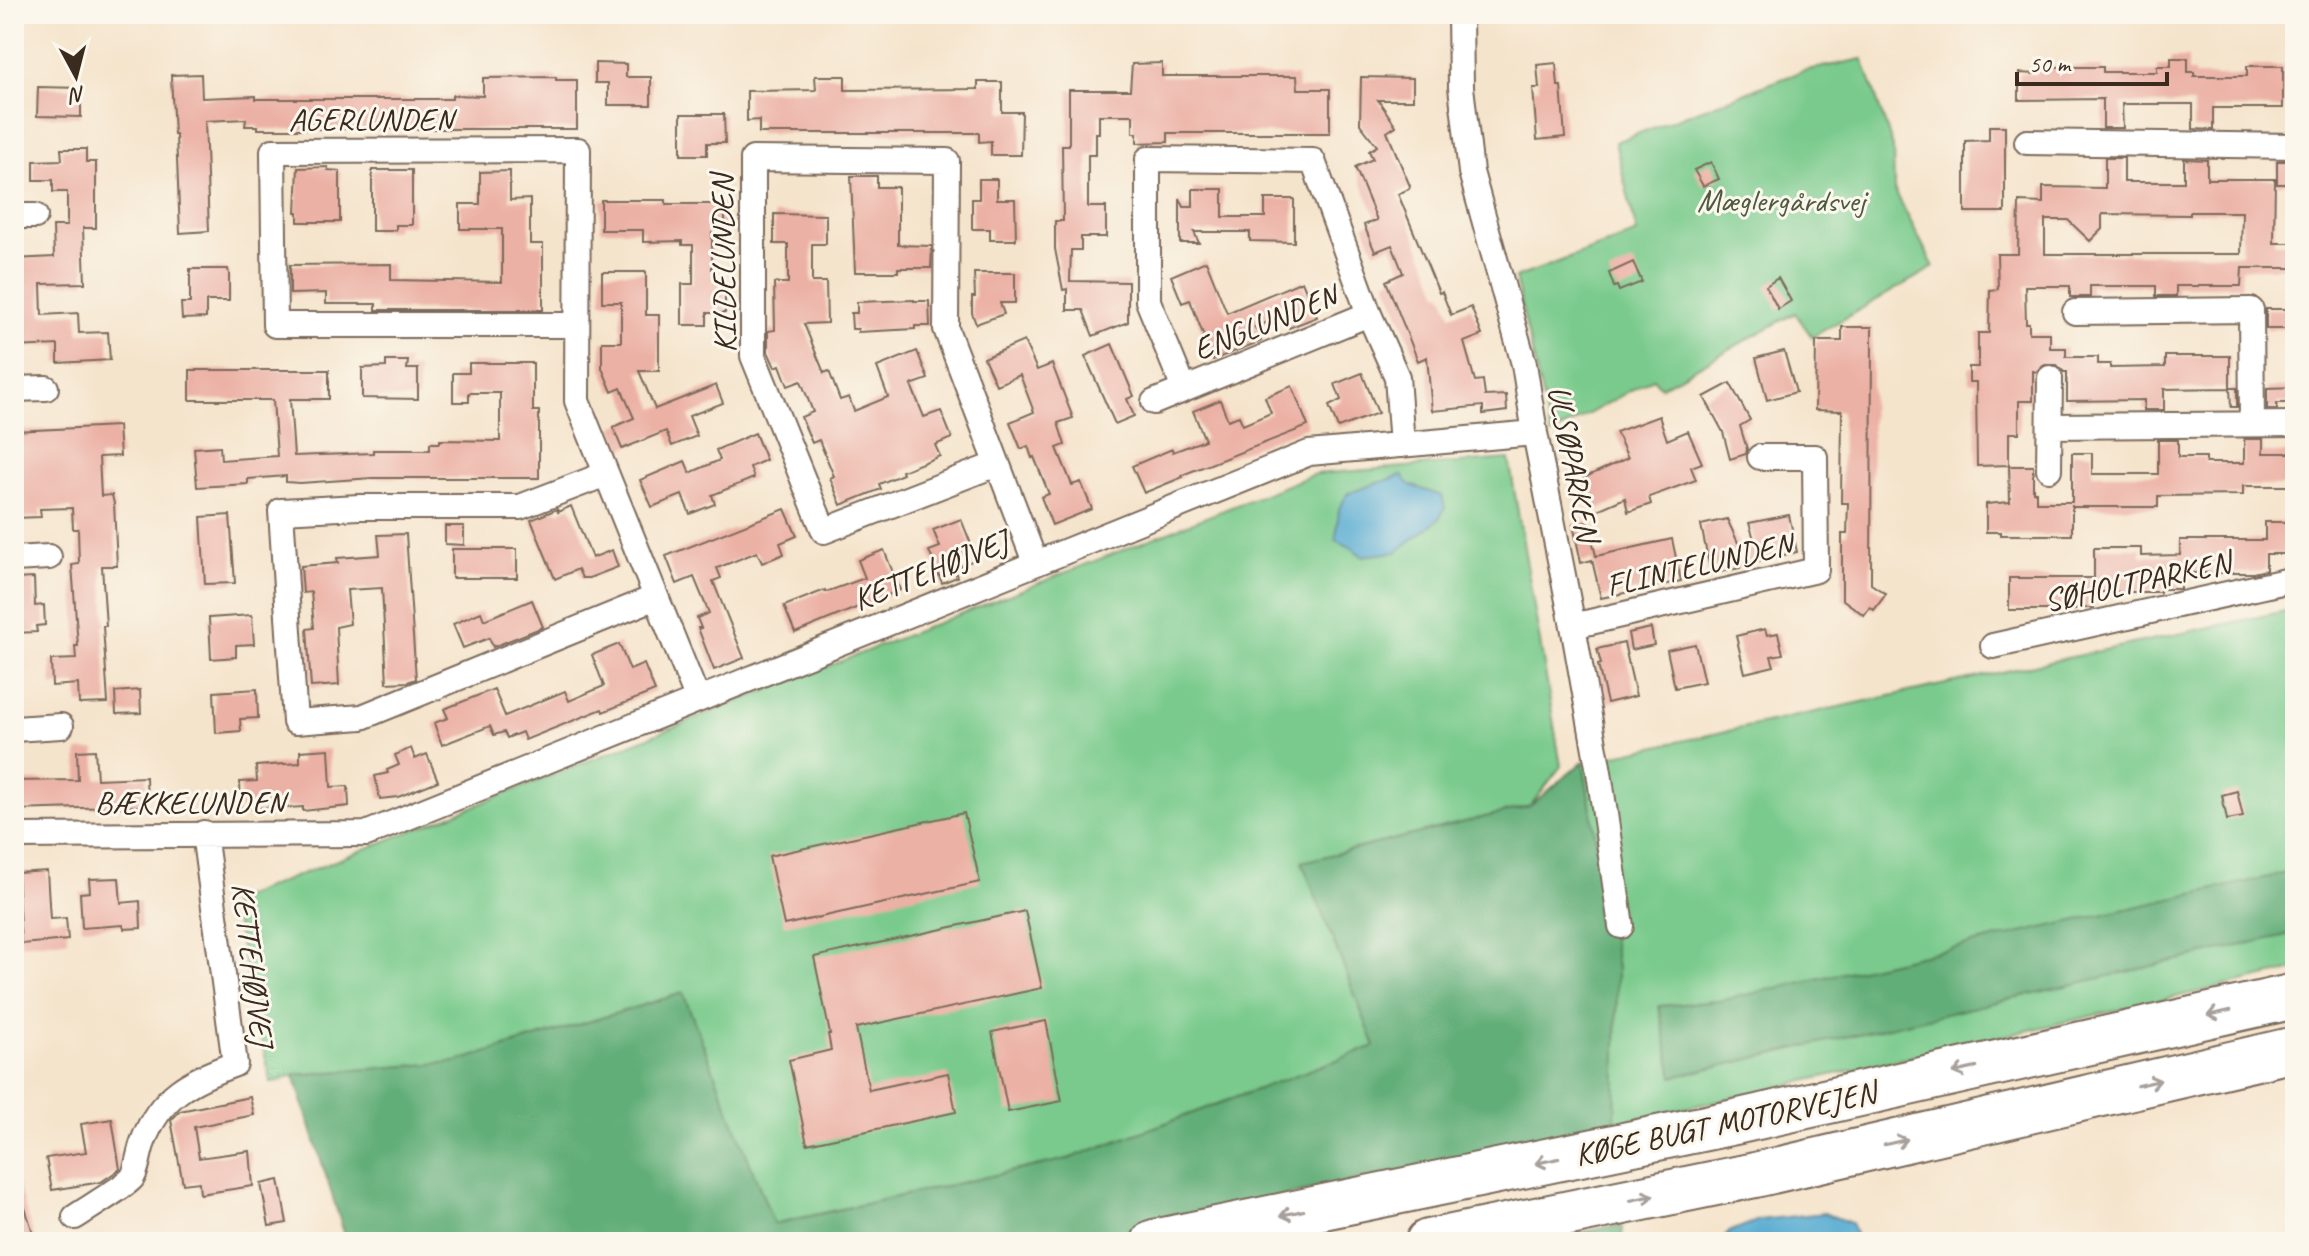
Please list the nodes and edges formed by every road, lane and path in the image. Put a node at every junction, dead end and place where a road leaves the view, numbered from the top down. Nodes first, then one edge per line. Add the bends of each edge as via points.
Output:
1 (1460, 14) edge
2 (2027, 142) dead end
3 (2295, 146) edge
4 (2075, 312) dead end
5 (1369, 314) junction
6 (577, 325) junction
7 (2050, 378) dead end
8 (46, 388) dead end
9 (14, 389) edge
10 (1184, 389) junction
11 (1154, 402) dead end
12 (2252, 424) junction
13 (2295, 424) edge
14 (2050, 426) junction
15 (1535, 433) junction
16 (1402, 445) junction
17 (1760, 457) dead end
18 (997, 464) junction
19 (2049, 469) dead end
20 (606, 474) junction
21 (49, 557) dead end
22 (14, 559) edge
23 (1035, 562) junction
24 (2295, 579) edge
25 (656, 597) junction
26 (1573, 626) junction
27 (1993, 646) dead end
28 (697, 698) junction
29 (61, 726) dead end
30 (14, 729) edge
31 (204, 833) junction
32 (366, 834) joint
33 (14, 836) edge
34 (1621, 926) dead end
35 (2295, 996) edge
36 (2295, 1049) edge
37 (75, 1217) dead end
38 (1154, 1242) edge
39 (1428, 1242) edge

1 - 15 street, ULSØPARKEN via 1461,87 1471,172 1524,364
2 - 3 street
4 - 12 street via 2251,310
5 - 10 street, ENGLUNDEN
5 - 10 street, ENGLUNDEN via 1313,161 1148,159 1148,301
5 - 16 street, ENGLUNDEN via 1397,377
6 - 6 street, AGERLUNDEN via 275,325 273,151 578,150
6 - 20 street, AGERLUNDEN via 577,401
7 - 14 street
8 - 9 street
10 - 11 street, ENGLUNDEN
12 - 13 street
12 - 14 street
14 - 19 street
15 - 16 street, KETTEHØJVEJ
15 - 26 street, ULSØPARKEN
16 - 23 street, KETTEHØJVEJ via 1309,453
17 - 26 street, FLINTELUNDEN via 1815,457 1816,570
18 - 18 street, KILDELUNDEN via 946,329 947,161 753,159 753,356 824,531
18 - 23 street, KILDELUNDEN
20 - 25 street, AGERLUNDEN
20 - 25 street via 520,507 281,511 295,722 363,717
21 - 22 street
23 - 28 street, KETTEHØJVEJ
24 - 27 street, SØHOLTPARKEN
25 - 28 street, AGERLUNDEN
26 - 34 street, ULSØPARKEN
28 - 32 street, KETTEHØJVEJ
29 - 30 street
31 - 32 street, BÆKKELUNDEN
31 - 33 street, BÆKKELUNDEN
31 - 37 street, KETTEHØJVEJ via 235,1064 178,1090 147,1129 133,1178
35 -> 38 highway, KØGE BUGT MOTORVEJEN via 1735,1122
39 -> 36 highway, KØGE BUGT MOTORVEJEN via 1755,1175

